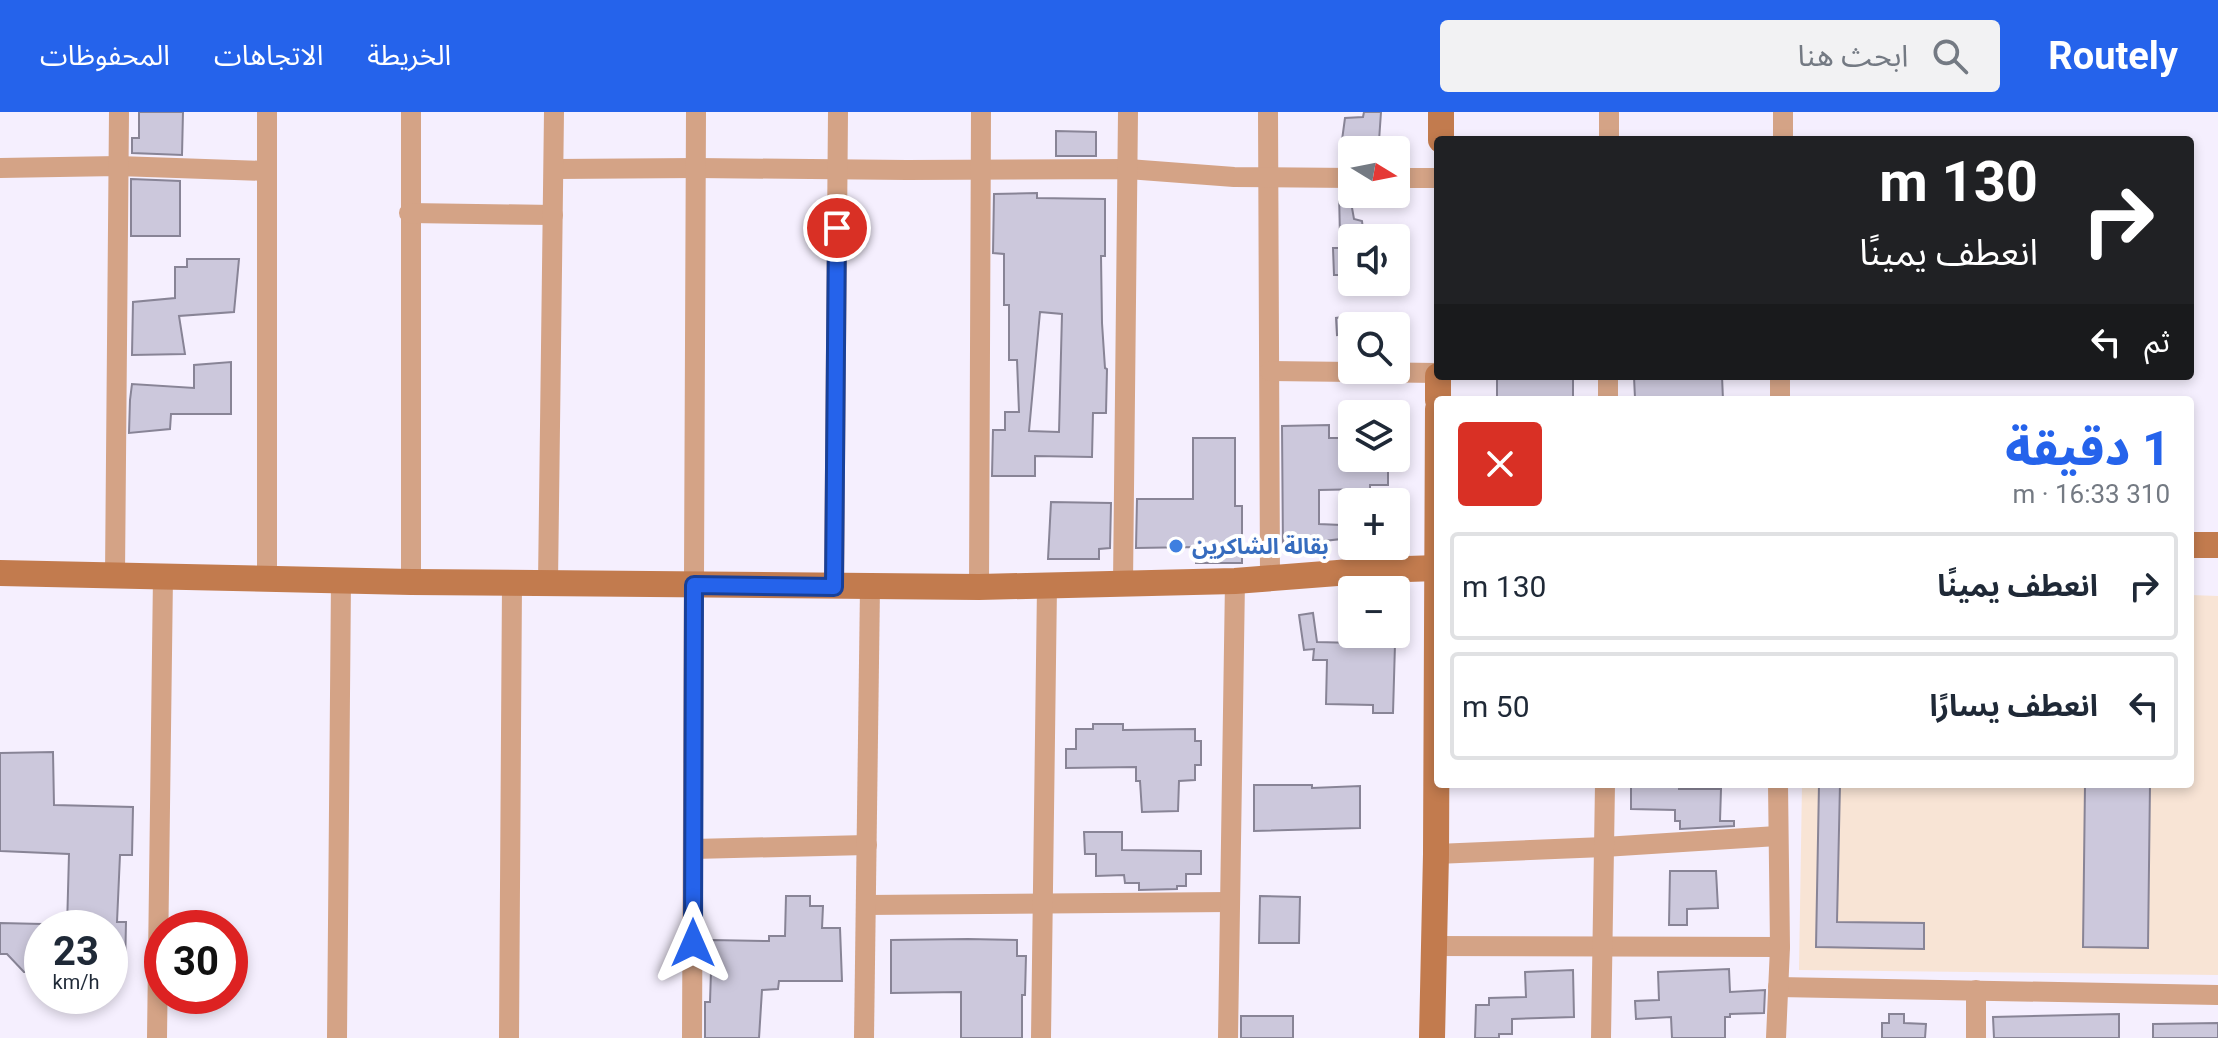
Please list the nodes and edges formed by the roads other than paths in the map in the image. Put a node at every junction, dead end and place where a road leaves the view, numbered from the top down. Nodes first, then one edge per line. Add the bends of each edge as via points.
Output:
1 (119, 112) edge
2 (267, 112) edge
3 (411, 112) edge
4 (554, 112) edge
5 (696, 112) edge
6 (838, 112) edge
7 (981, 112) edge
8 (1128, 112) edge
9 (1268, 112) edge
10 (1441, 112) edge
11 (1609, 112) edge
12 (1783, 112) edge
13 (1441, 136) edge
14 (1609, 136) edge
15 (1783, 136) edge
16 (118, 166) junction
17 (0, 168) edge
18 (697, 168) junction
19 (838, 168) junction
20 (555, 169) junction
21 (981, 169) junction
22 (1128, 169) junction
23 (267, 171) junction
24 (1268, 178) junction
25 (1338, 178) edge
26 (1410, 178) edge
27 (1434, 178) edge
28 (409, 213) junction
29 (553, 215) junction
30 (1270, 371) junction
31 (1434, 374) edge
32 (2194, 545) edge
33 (2218, 545) edge
34 (1434, 568) edge
35 (0, 573) edge
36 (115, 575) junction
37 (163, 576) junction
38 (1270, 578) junction
39 (267, 580) junction
40 (341, 580) junction
41 (1235, 581) junction
42 (411, 582) junction
43 (512, 583) junction
44 (548, 583) junction
45 (1123, 584) junction
46 (694, 585) junction
47 (1047, 586) junction
48 (834, 587) junction
49 (870, 587) junction
50 (979, 587) junction
51 (1436, 788) edge
52 (1605, 788) edge
53 (1778, 788) edge
54 (1777, 836) junction
55 (867, 845) junction
56 (1604, 847) junction
57 (693, 849) junction
58 (1436, 854) junction
59 (1230, 902) junction
60 (1043, 903) junction
61 (866, 905) junction
62 (1602, 945) junction
63 (1433, 946) junction
64 (1780, 947) junction
65 (1778, 987) junction
66 (1976, 990) junction
67 (2218, 995) edge
68 (157, 1038) edge
69 (337, 1038) edge
70 (509, 1038) edge
71 (692, 1038) edge
72 (864, 1038) edge
73 (1041, 1038) edge
74 (1228, 1038) edge
75 (1432, 1038) edge
76 (1601, 1038) edge
77 (1776, 1038) edge
78 (1976, 1038) edge

1 - 16 street
2 - 23 street
3 - 28 street
4 - 20 street
5 - 18 street
6 - 19 street
7 - 21 street
8 - 22 street
9 - 24 street
10 - 13 street
11 - 14 street
12 - 15 street
16 - 17 street
16 - 23 street
16 - 36 street
18 - 19 street
18 - 20 street
18 - 46 street
19 - 21 street
19 - 48 street
20 - 29 street
21 - 22 street
21 - 50 street
22 - 24 street
22 - 45 street
23 - 39 street
24 - 25 street
24 - 30 street
26 - 27 street
28 - 29 street
28 - 42 street
29 - 44 street
30 - 31 street
30 - 38 street
32 - 33 street
34 - 38 street
35 - 36 street
36 - 37 street
37 - 39 street
37 - 68 street
38 - 41 street
39 - 40 street
40 - 42 street
40 - 69 street
41 - 45 street
41 - 59 street
42 - 43 street
43 - 44 street
43 - 70 street
44 - 46 street
45 - 47 street
46 - 48 street
46 - 57 street
47 - 50 street
47 - 60 street
48 - 49 street
49 - 50 street
49 - 55 street
51 - 58 street
52 - 56 street
53 - 54 street
54 - 56 street
54 - 64 street
55 - 57 street
55 - 61 street
56 - 58 street
56 - 62 street
57 - 71 street
58 - 63 street
59 - 60 street
59 - 74 street
60 - 61 street
60 - 73 street
61 - 72 street
62 - 63 street
62 - 64 street
62 - 76 street
63 - 75 street
64 - 65 street
65 - 66 street
65 - 77 street
66 - 67 street
66 - 78 street

